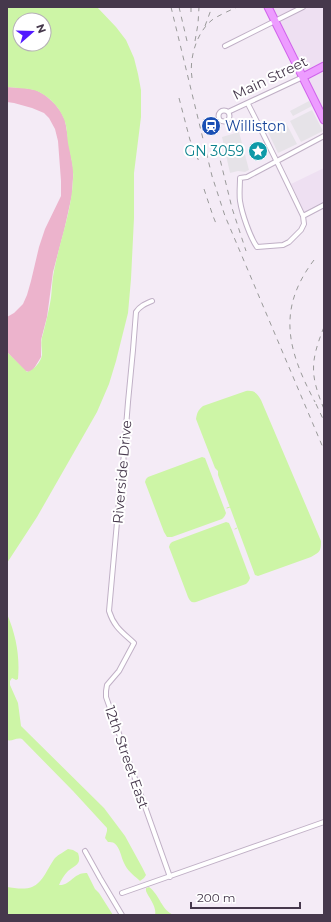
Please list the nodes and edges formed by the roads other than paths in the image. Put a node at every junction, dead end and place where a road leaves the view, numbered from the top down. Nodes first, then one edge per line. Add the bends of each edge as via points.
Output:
1 (268, 7) edge
2 (303, 7) edge
3 (275, 21) junction
4 (225, 46) dead end
5 (324, 66) edge
6 (302, 77) junction
7 (248, 104) junction
8 (228, 112) dead end
9 (324, 120) edge
10 (324, 136) edge
11 (276, 161) junction
12 (324, 205) edge
13 (303, 216) junction
14 (152, 301) dead end
15 (134, 643) joint
16 (324, 822) edge
17 (85, 851) dead end
18 (170, 877) junction
19 (122, 893) dead end
20 (122, 915) edge

1 - 3 main road
2 - 3 street
3 - 4 street
3 - 6 main road
5 - 6 main road, Main Street
6 - 7 street, Main Street
6 - 9 main road
7 - 8 street, Main Street
7 - 11 street
10 - 11 street
11 - 13 street
11 - 13 street via 247,177 240,178 240,201 253,241 257,247 283,245 301,230 304,224
12 - 13 street
14 - 15 street, Riverside Drive via 136,312 109,611 116,626
15 - 18 street, 12th Street East via 119,671 107,685 106,697
16 - 18 street
17 - 20 street
18 - 19 street

